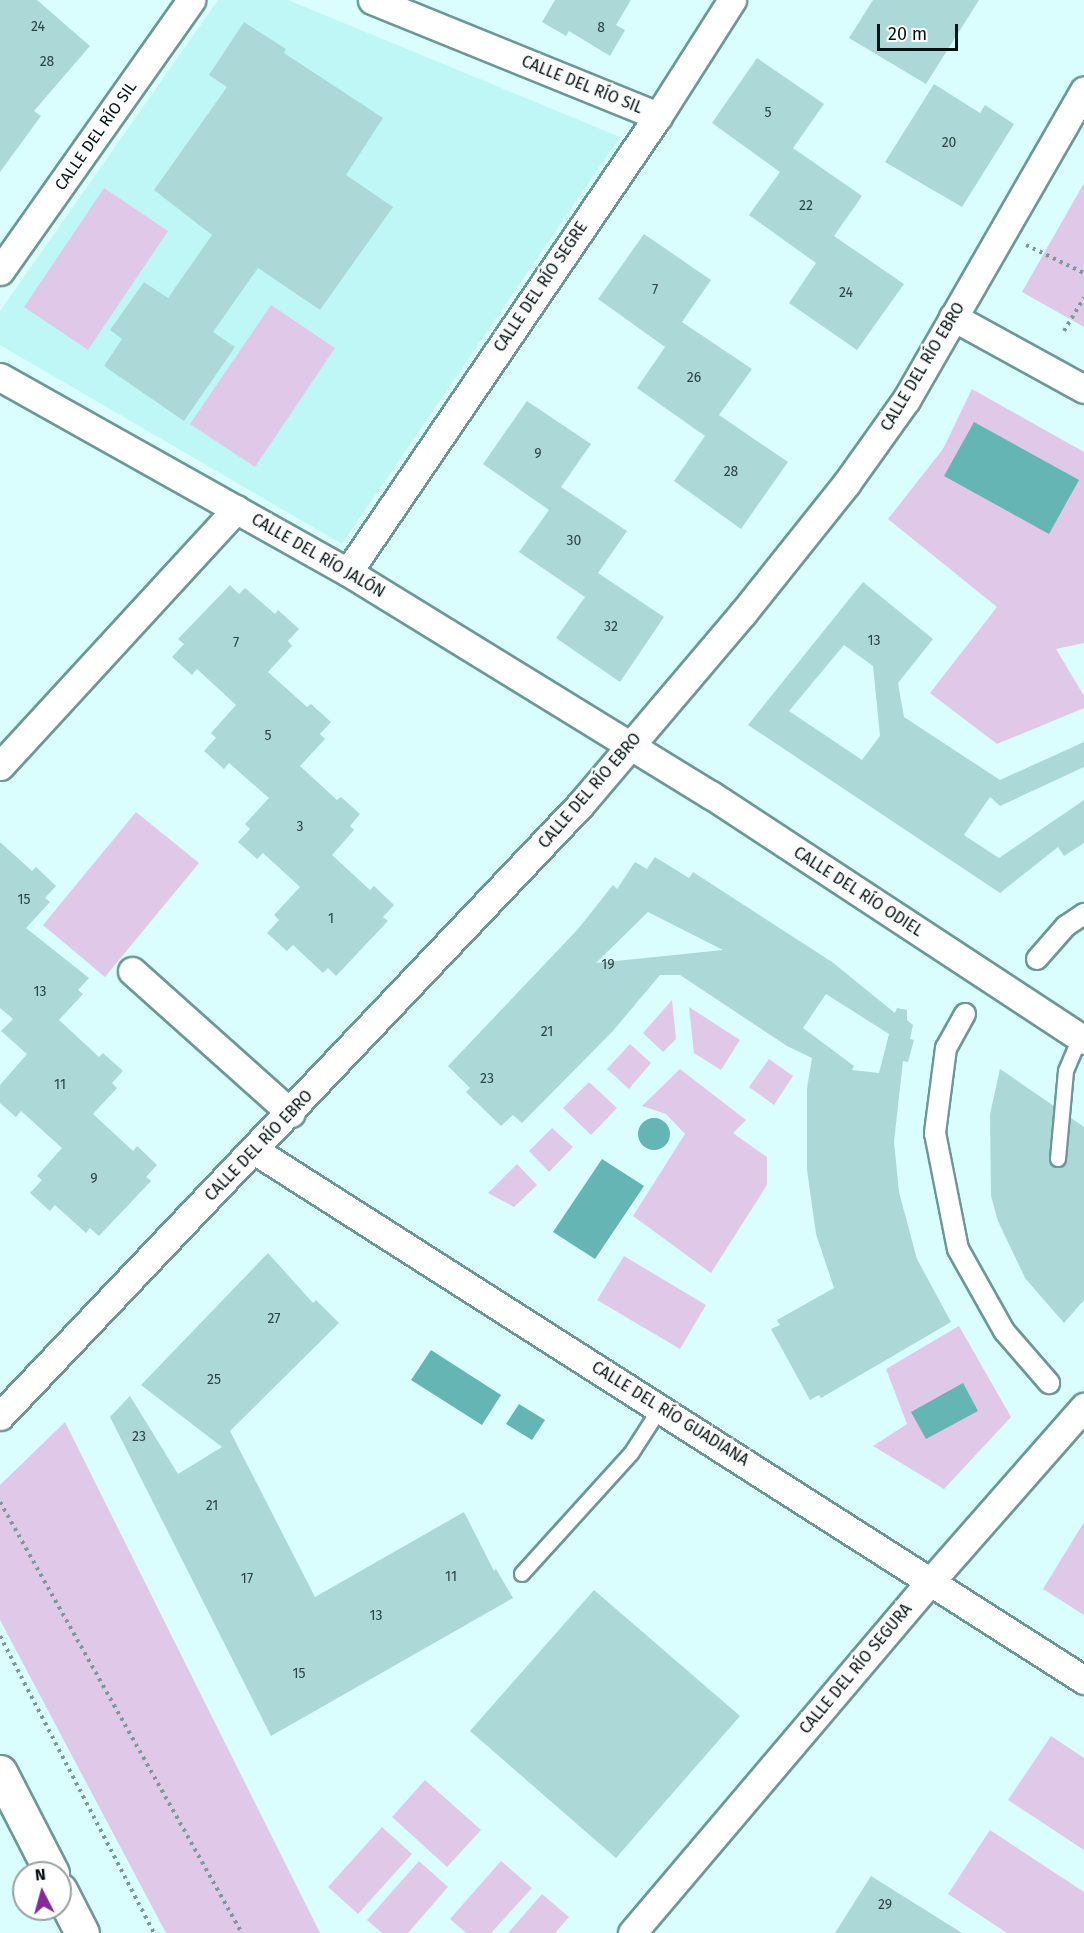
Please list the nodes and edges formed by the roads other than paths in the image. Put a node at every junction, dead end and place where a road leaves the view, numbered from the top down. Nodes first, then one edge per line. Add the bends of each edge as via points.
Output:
1 (191, 0) edge
2 (372, 0) edge
3 (732, 0) edge
4 (1084, 91) edge
5 (658, 116) junction
6 (0, 271) edge
7 (953, 317) junction
8 (0, 377) edge
9 (1084, 389) edge
10 (236, 509) junction
11 (348, 572) junction
12 (630, 746) junction
13 (0, 766) edge
14 (1084, 914) edge
15 (1037, 959) dead end
16 (132, 971) dead end
17 (965, 1014) dead end
18 (1082, 1039) edge
19 (291, 1113) junction
20 (254, 1150) junction
21 (1058, 1159) dead end
22 (1049, 1383) dead end
23 (1084, 1407) edge
24 (660, 1409) junction
25 (0, 1416) edge
26 (522, 1574) dead end
27 (931, 1581) junction
28 (1084, 1680) edge
29 (0, 1772) edge
30 (46, 1861) edge
31 (72, 1913) edge
32 (82, 1933) edge
33 (632, 1933) edge

1 - 6 street, CALLE DEL RÍO SIL
2 - 5 street, CALLE DEL RÍO SIL
3 - 5 street, CALLE DEL RÍO SEGRE
4 - 7 street, CALLE DEL RÍO EBRO
5 - 11 street, CALLE DEL RÍO SEGRE
7 - 9 street
7 - 12 street, CALLE DEL RÍO EBRO via 906,400 846,484
8 - 10 street, CALLE DEL RÍO JALÓN
10 - 11 street, CALLE DEL RÍO JALÓN
10 - 13 street
11 - 12 street, CALLE DEL RÍO JALÓN
12 - 18 street, CALLE DEL RÍO ODIEL
12 - 19 street, CALLE DEL RÍO EBRO
14 - 15 street via 1066,926
16 - 19 street
17 - 22 street via 946,1048 935,1133 958,1249 1004,1331
18 - 21 lane via 1066,1071
19 - 20 street, CALLE DEL RÍO EBRO
20 - 24 street, CALLE DEL RÍO GUADIANA
20 - 25 street, CALLE DEL RÍO EBRO
23 - 27 street, CALLE DEL RÍO SEGURA
24 - 26 lane via 631,1454
24 - 27 street, CALLE DEL RÍO GUADIANA
27 - 28 street, CALLE DEL RÍO GUADIANA
27 - 33 street, CALLE DEL RÍO SEGURA
29 - 30 street
31 - 32 street

